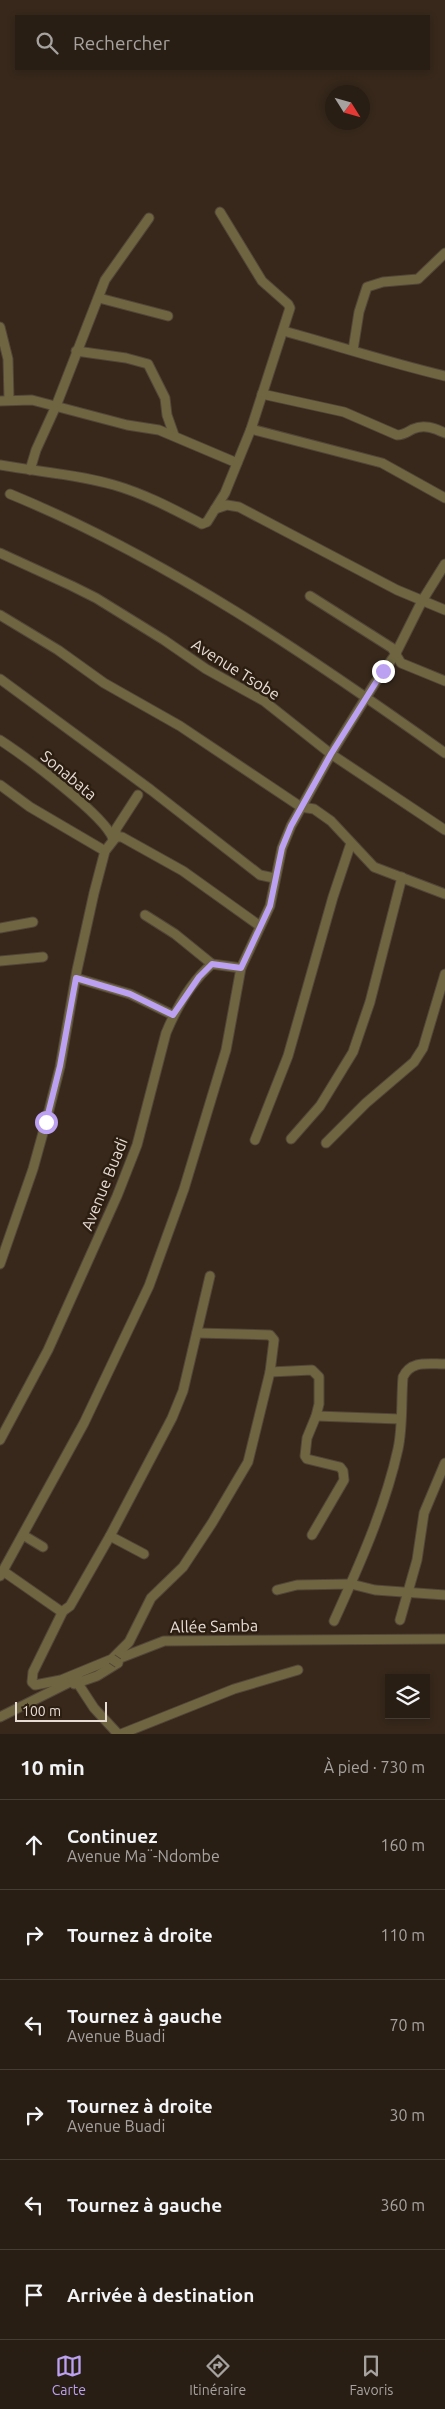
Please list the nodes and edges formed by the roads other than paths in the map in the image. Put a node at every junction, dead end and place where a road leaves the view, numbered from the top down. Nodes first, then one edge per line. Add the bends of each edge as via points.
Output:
1 (220, 212) dead end
2 (148, 218) dead end
3 (445, 253) edge
4 (99, 298) junction
5 (168, 316) dead end
6 (0, 327) edge
7 (284, 331) junction
8 (353, 350) junction
9 (76, 351) junction
10 (445, 376) edge
11 (262, 394) junction
12 (4, 400) edge
13 (56, 406) junction
14 (251, 429) junction
15 (445, 432) edge
16 (174, 435) junction
17 (237, 463) junction
18 (0, 465) edge
19 (30, 470) junction
20 (225, 493) junction
21 (10, 494) dead end
22 (445, 498) edge
23 (235, 505) junction
24 (215, 509) junction
25 (0, 553) edge
26 (445, 564) edge
27 (310, 596) dead end
28 (422, 601) junction
29 (445, 610) edge
30 (0, 615) edge
31 (395, 655) junction
32 (0, 679) edge
33 (445, 681) edge
34 (366, 697) junction
35 (0, 740) edge
36 (445, 753) edge
37 (331, 754) junction
38 (0, 785) edge
39 (138, 796) dead end
40 (301, 807) junction
41 (445, 830) edge
42 (111, 843) junction
43 (351, 843) junction
44 (402, 877) junction
45 (274, 878) junction
46 (445, 894) edge
47 (145, 916) dead end
48 (33, 922) dead end
49 (260, 926) junction
50 (0, 928) edge
51 (43, 957) dead end
52 (0, 961) edge
53 (212, 964) junction
54 (241, 968) junction
55 (445, 974) edge
56 (76, 978) junction
57 (173, 1015) junction
58 (255, 1140) dead end
59 (291, 1140) dead end
60 (326, 1144) dead end
61 (0, 1264) edge
62 (210, 1276) dead end
63 (197, 1332) junction
64 (445, 1364) edge
65 (270, 1372) junction
66 (316, 1416) junction
67 (400, 1420) junction
68 (0, 1440) edge
69 (445, 1464) edge
70 (23, 1535) junction
71 (312, 1535) dead end
72 (110, 1536) junction
73 (44, 1547) dead end
74 (144, 1554) dead end
75 (1, 1574) edge
76 (351, 1584) junction
77 (276, 1590) dead end
78 (408, 1592) junction
79 (445, 1595) edge
80 (63, 1611) junction
81 (400, 1620) dead end
82 (334, 1621) dead end
83 (445, 1639) edge
84 (115, 1661) junction
85 (298, 1670) dead end
86 (77, 1682) junction
87 (0, 1717) edge
88 (0, 1723) edge
89 (119, 1734) edge

1 - 7 street via 262,281 288,304
2 - 4 street via 111,269
3 - 8 street via 418,279 367,287
4 - 5 street
4 - 9 street
6 - 12 street via 8,359
7 - 8 street
7 - 11 street
8 - 10 street via 375,359
9 - 13 street
9 - 16 street via 148,364 165,398
11 - 14 street
11 - 15 street via 344,412 397,435 420,426
12 - 13 street via 32,400
13 - 16 street
13 - 19 street
14 - 17 street
14 - 22 street via 382,463
16 - 17 street
17 - 20 street
18 - 19 street
19 - 24 street via 112,484 156,500 204,524
20 - 23 street
20 - 24 street
21 - 34 street via 198,587
23 - 24 street
23 - 28 street
25 - 37 street, Avenue Tsobe via 72,586 138,623 206,669 264,702
26 - 28 street
27 - 31 street via 392,648
28 - 29 street
28 - 31 street
30 - 40 street via 104,683 180,726
31 - 33 street via 401,664
31 - 34 street
32 - 45 street via 260,875
34 - 36 street
34 - 37 street
35 - 42 street, Sonabata via 109,829
37 - 40 street
37 - 41 street, Avenue Tsobe
38 - 42 street via 30,807
39 - 42 street via 116,829
40 - 43 street via 314,809 343,832
40 - 45 street via 282,848
42 - 49 street via 122,837 183,871
42 - 56 street
43 - 44 street via 374,867
43 - 58 street via 288,1056
44 - 46 street
44 - 59 street via 370,1002 353,1052 320,1106
45 - 49 street via 270,906
47 - 53 street via 175,934
48 - 50 street
49 - 54 street
51 - 52 street
53 - 54 street
53 - 57 street, Avenue Buadi
54 - 70 street via 226,1050 184,1189 149,1286 84,1423
55 - 60 street via 423,1048 414,1062 366,1103
56 - 57 street via 130,994
56 - 61 street via 46,1122
57 - 68 street, Avenue Buadi via 137,1145 117,1196 48,1350
62 - 63 street
63 - 65 street via 270,1335 274,1344
63 - 72 street via 176,1409
64 - 67 street via 409,1367 403,1377
65 - 66 street via 315,1371 319,1377
65 - 84 street via 252,1450 242,1476 183,1567 152,1598
66 - 67 street
66 - 71 street via 307,1438 305,1458 340,1467 344,1480
67 - 76 street via 398,1448 391,1474
69 - 78 street via 424,1513
70 - 73 street
70 - 75 street
72 - 74 street
72 - 80 street via 70,1606
75 - 80 street
76 - 77 street via 297,1585
76 - 78 street via 375,1590
76 - 82 street
78 - 79 street
78 - 81 street
80 - 84 street via 33,1672 32,1682 38,1685 61,1680
83 - 87 street, Allée Samba via 164,1641 123,1656
84 - 86 street via 97,1676
85 - 89 street via 234,1689
86 - 88 street
86 - 89 street via 94,1708

